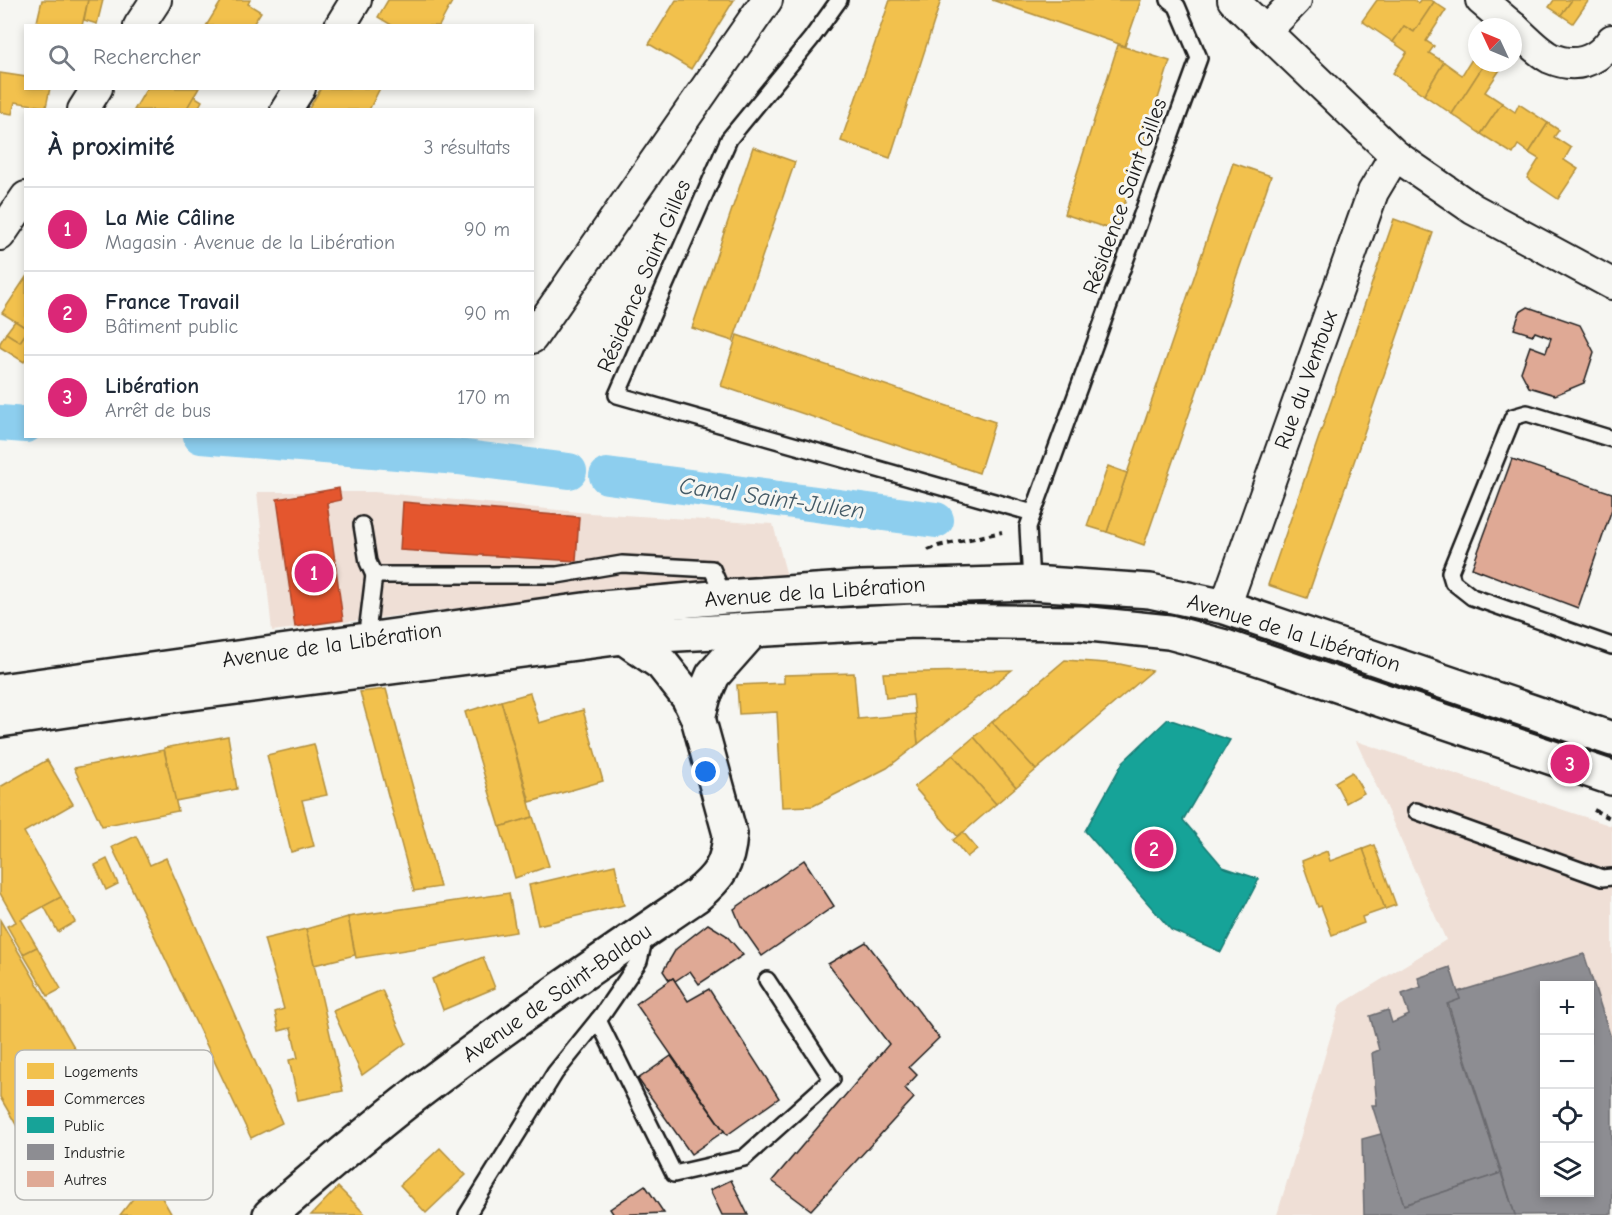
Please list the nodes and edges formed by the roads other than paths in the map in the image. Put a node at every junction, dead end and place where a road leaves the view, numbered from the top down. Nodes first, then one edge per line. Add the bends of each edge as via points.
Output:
1 (156, 0) edge
2 (356, 0) edge
3 (767, 0) edge
4 (839, 0) edge
5 (1169, 0) edge
6 (1233, 0) edge
7 (1296, 0) edge
8 (1481, 0) edge
9 (1502, 18) edge
10 (140, 24) edge
11 (341, 24) edge
12 (1266, 31) junction
13 (1522, 35) edge
14 (1612, 40) edge
15 (96, 90) edge
16 (299, 90) edge
17 (84, 108) edge
18 (287, 108) edge
19 (1395, 155) junction
20 (24, 200) edge
21 (0, 235) edge
22 (1612, 284) edge
23 (534, 335) edge
24 (1612, 439) edge
25 (1031, 520) junction
26 (362, 525) dead end
27 (374, 576) junction
28 (1031, 583) junction
29 (724, 597) junction
30 (1226, 608) junction
31 (752, 631) junction
32 (623, 637) junction
33 (366, 641) junction
34 (1612, 646) edge
35 (0, 691) edge
36 (698, 718) junction
37 (0, 720) edge
38 (1612, 739) edge
39 (1612, 778) edge
40 (1416, 811) dead end
41 (1612, 877) edge
42 (647, 929) junction
43 (767, 980) dead end
44 (598, 1020) junction
45 (270, 1215) edge
46 (467, 1215) edge

1 - 10 street
2 - 11 street
3 - 23 street
4 - 25 lane, Résidence Saint Gilles via 729,139 617,395
5 - 25 lane, Résidence Saint Gilles via 1177,6 1199,58
6 - 12 street
7 - 12 street
8 - 9 street
12 - 19 street
13 - 14 street via 1549,58 1570,63 1591,62
15 - 17 street
16 - 18 street
19 - 22 street via 1473,209
19 - 30 street, Rue du Ventoux via 1373,192
20 - 21 street
24 - 34 lane via 1527,413 1513,417 1450,572 1453,582 1472,597
25 - 28 lane, Résidence Saint Gilles
26 - 27 lane
27 - 29 lane via 557,575 622,564 712,570
27 - 33 lane
28 - 29 main road, Avenue de la Libération via 895,586
28 - 30 main road, Avenue de la Libération via 1150,591
29 - 33 main road, Avenue de la Libération via 591,609
30 - 38 main road, Avenue de la Libération
31 - 32 main road, Avenue de la Libération
31 - 36 main road via 713,675
31 - 39 main road, Avenue de la Libération via 914,621 1080,623 1169,632 1225,647
32 - 36 main road, Avenue de Saint-Baldou via 662,664 688,697
32 - 37 main road, Avenue de la Libération
33 - 35 main road, Avenue de la Libération
36 - 42 main road, Avenue de Saint-Baldou via 730,834 729,847 721,873 711,884
40 - 41 lane via 1602,878
42 - 44 lane via 639,961
42 - 45 main road, Avenue de Saint-Baldou via 426,1086
43 - 44 lane via 832,1079 744,1158 674,1174
44 - 46 lane via 555,1073

